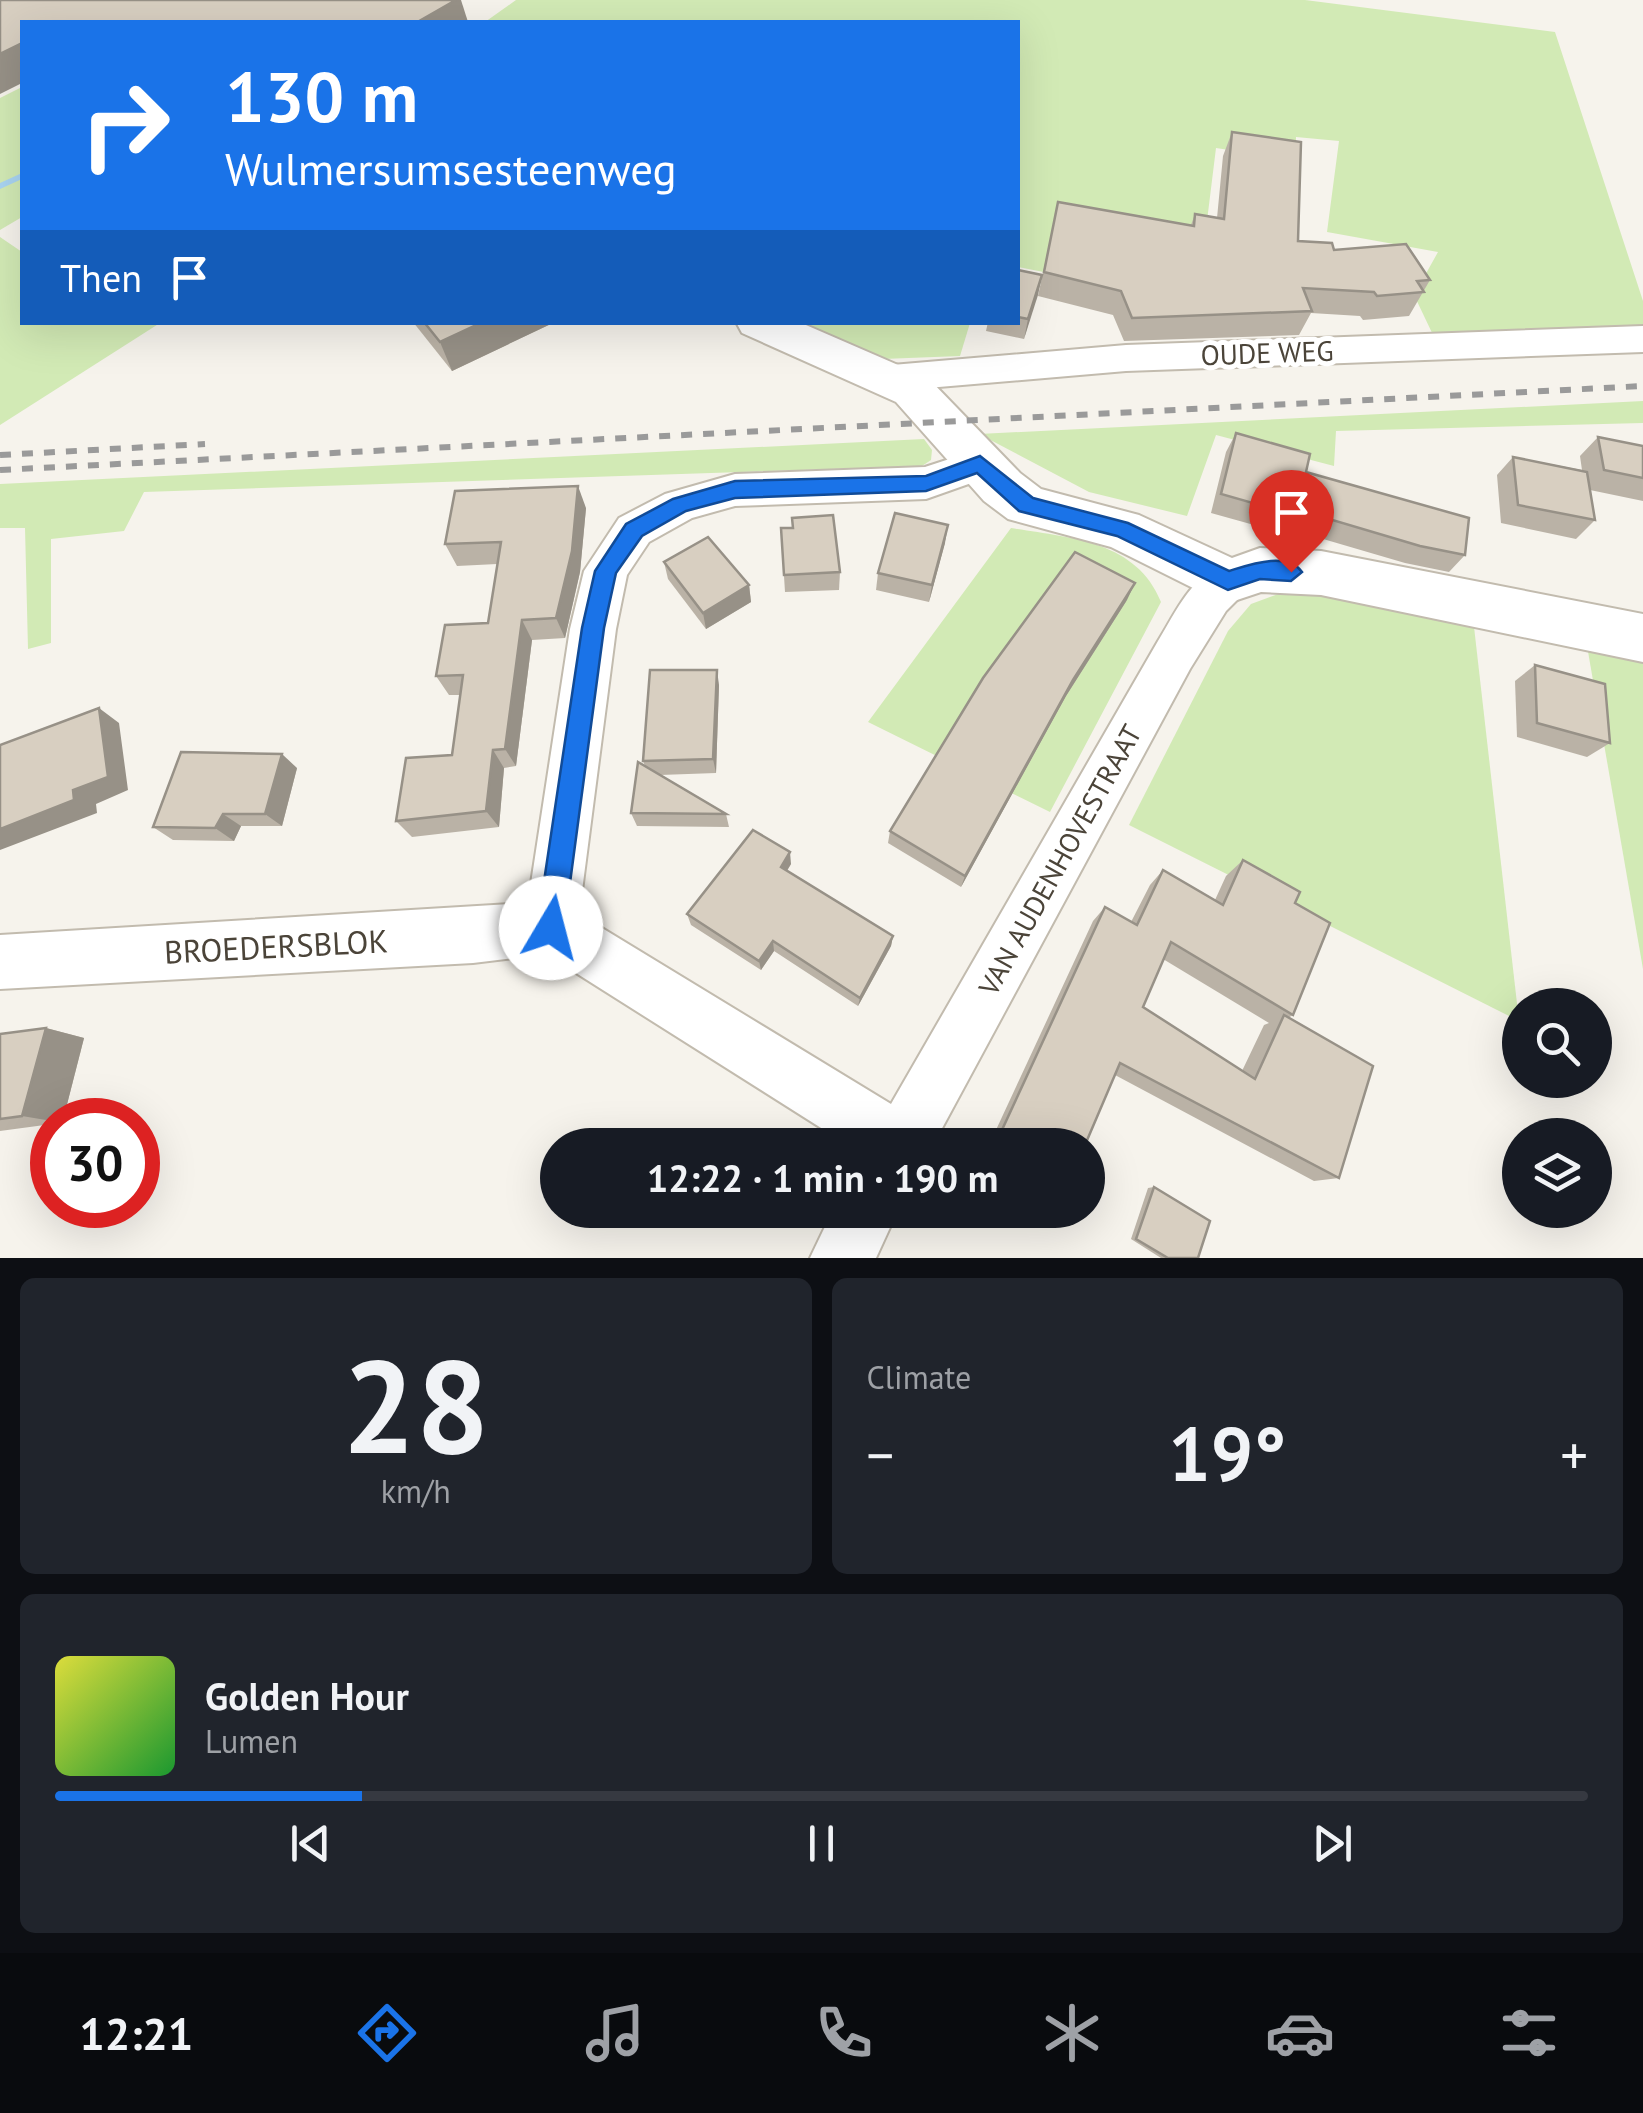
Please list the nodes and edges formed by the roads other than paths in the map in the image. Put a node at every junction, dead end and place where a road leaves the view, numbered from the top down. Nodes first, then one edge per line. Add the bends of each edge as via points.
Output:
1 (765, 325) edge
2 (1643, 339) edge
3 (892, 378) junction
4 (980, 464) junction
5 (1228, 580) junction
6 (1643, 638) edge
7 (551, 928) junction
8 (0, 962) edge
9 (875, 1128) edge
10 (910, 1128) edge
11 (857, 1228) edge
12 (842, 1258) edge

1 - 3 street
2 - 3 street, OUDE WEG via 1126,358
3 - 4 street via 912,390
4 - 5 street via 1026,505 1120,529
4 - 7 street via 926,484 735,490 680,504 634,530 606,571 593,628
5 - 6 street via 1260,570 1321,573
5 - 10 street, VAN AUDENHOVESTRAAT via 1174,655
7 - 8 street, BROEDERSBLOK
7 - 9 street
11 - 12 street

